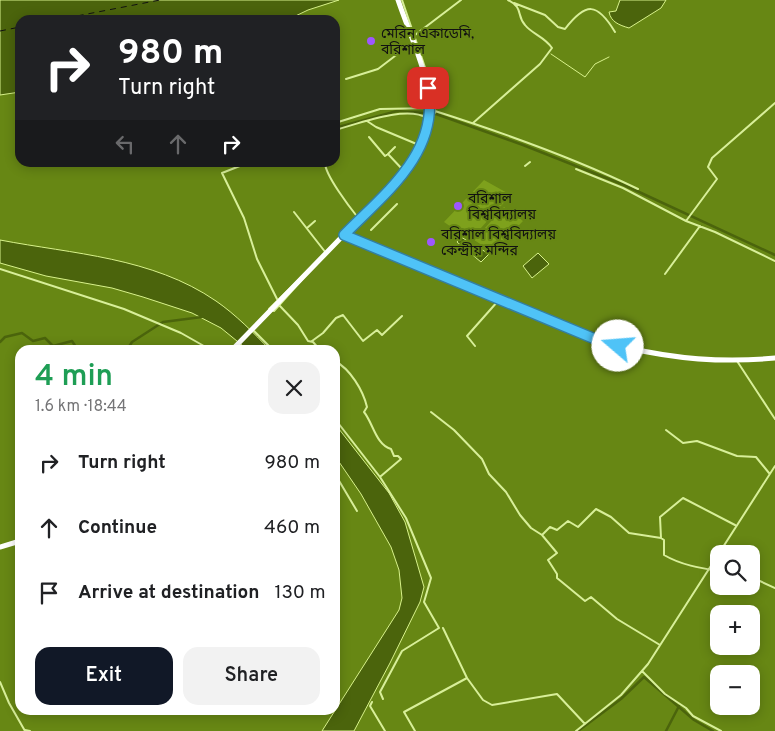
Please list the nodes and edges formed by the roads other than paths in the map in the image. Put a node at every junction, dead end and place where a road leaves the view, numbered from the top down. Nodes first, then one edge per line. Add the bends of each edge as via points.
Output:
1 (400, 0) edge
2 (461, 0) edge
3 (508, 0) edge
4 (512, 2) junction
5 (615, 32) dead end
6 (414, 35) junction
7 (417, 41) junction
8 (346, 79) dead end
9 (775, 103) edge
10 (435, 112) junction
11 (367, 120) junction
12 (340, 121) edge
13 (473, 123) junction
14 (340, 128) edge
15 (426, 136) junction
16 (368, 137) dead end
17 (422, 146) junction
18 (395, 147) dead end
19 (388, 154) junction
20 (530, 162) dead end
21 (525, 166) dead end
22 (237, 167) edge
23 (325, 167) edge
24 (576, 169) dead end
25 (404, 172) junction
26 (638, 189) dead end
27 (396, 204) dead end
28 (294, 212) dead end
29 (359, 219) junction
30 (315, 220) dead end
31 (687, 220) junction
32 (352, 226) junction
33 (700, 226) junction
34 (307, 228) junction
35 (372, 230) dead end
36 (344, 235) junction
37 (355, 239) junction
38 (337, 242) junction
39 (325, 254) junction
40 (775, 261) edge
41 (0, 269) edge
42 (665, 274) dead end
43 (499, 298) junction
44 (277, 299) junction
45 (280, 305) junction
46 (402, 316) dead end
47 (253, 330) dead end
48 (312, 341) junction
49 (202, 345) edge
50 (237, 345) edge
51 (268, 345) edge
52 (316, 345) edge
53 (474, 346) dead end
54 (775, 358) edge
55 (737, 361) junction
56 (340, 364) edge
57 (431, 412) dead end
58 (775, 419) edge
59 (340, 425) edge
60 (666, 430) dead end
61 (775, 466) edge
62 (769, 474) junction
63 (380, 476) junction
64 (340, 482) edge
65 (357, 511) dead end
66 (735, 526) junction
67 (542, 535) junction
68 (661, 538) junction
69 (15, 542) edge
70 (0, 547) edge
71 (708, 569) junction
72 (760, 581) edge
73 (775, 588) edge
74 (443, 628) dead end
75 (660, 645) junction
76 (642, 671) junction
77 (466, 678) junction
78 (0, 682) edge
79 (383, 699) dead end
80 (372, 702) dead end
81 (15, 714) edge
82 (16, 715) edge
83 (585, 724) junction
84 (25, 731) edge
85 (30, 731) edge
86 (385, 731) edge
87 (415, 731) edge
88 (576, 731) edge
89 (721, 731) edge

1 - 6 street
1 - 15 highway via 428,88 430,104
2 - 6 street
3 - 4 street
4 - 5 street via 545,15 565,29 572,17 588,8 596,9 604,14
4 - 13 street via 518,7 524,25 542,36 552,48 540,64
6 - 7 street
7 - 8 street via 378,69
7 - 10 street via 428,73
9 - 31 street via 712,158 708,167 717,179
10 - 12 street via 380,109
10 - 13 street
10 - 15 street
11 - 14 street
11 - 15 street via 408,114 425,116
11 - 17 street
13 - 26 street via 596,168
15 - 17 highway
16 - 19 street via 385,156
17 - 25 highway
18 - 19 street
19 - 25 street
20 - 21 street
22 - 44 street via 222,173
23 - 29 street
24 - 31 street
25 - 29 highway
27 - 35 street
28 - 34 street
29 - 32 highway
30 - 34 street
31 - 33 street
32 - 36 highway
32 - 37 highway via 351,235
33 - 40 street
33 - 42 street
34 - 39 street
36 - 37 highway
36 - 38 highway
37 - 38 highway
37 - 43 highway
38 - 39 highway
39 - 44 street
39 - 45 street
39 - 50 highway
41 - 49 street via 102,300 155,321
43 - 53 street via 467,336
43 - 55 highway via 618,346 682,358
44 - 45 street via 269,309 274,311
45 - 48 street via 308,341
46 - 48 street via 382,335 377,330 363,341 343,315
47 - 51 street
48 - 52 street
54 - 55 highway
55 - 58 street
56 - 63 street via 361,392 367,404 364,412 381,442 401,459
57 - 67 street via 482,458 489,474 506,492 520,515
59 - 63 street
60 - 62 street via 683,443 697,441 737,456 756,457
61 - 62 street
62 - 66 street
63 - 79 street via 406,518 426,562 431,578 424,602 439,628 398,656 380,692
64 - 65 street
66 - 68 street via 683,498 660,517
66 - 71 street
67 - 68 street via 550,527 555,530 568,521 578,527 596,510 611,517 629,533
67 - 75 street via 557,553 548,560 557,578 584,601 591,597 617,619
68 - 71 street via 664,540 664,555 680,563
69 - 70 highway
71 - 75 street
72 - 73 street
74 - 77 street
75 - 76 street
76 - 83 street via 622,695
76 - 89 street via 693,716
77 - 83 street via 482,700 492,705 557,694
77 - 87 street via 404,712
78 - 81 street
80 - 86 street via 370,706
82 - 84 street
83 - 88 street
84 - 85 street

